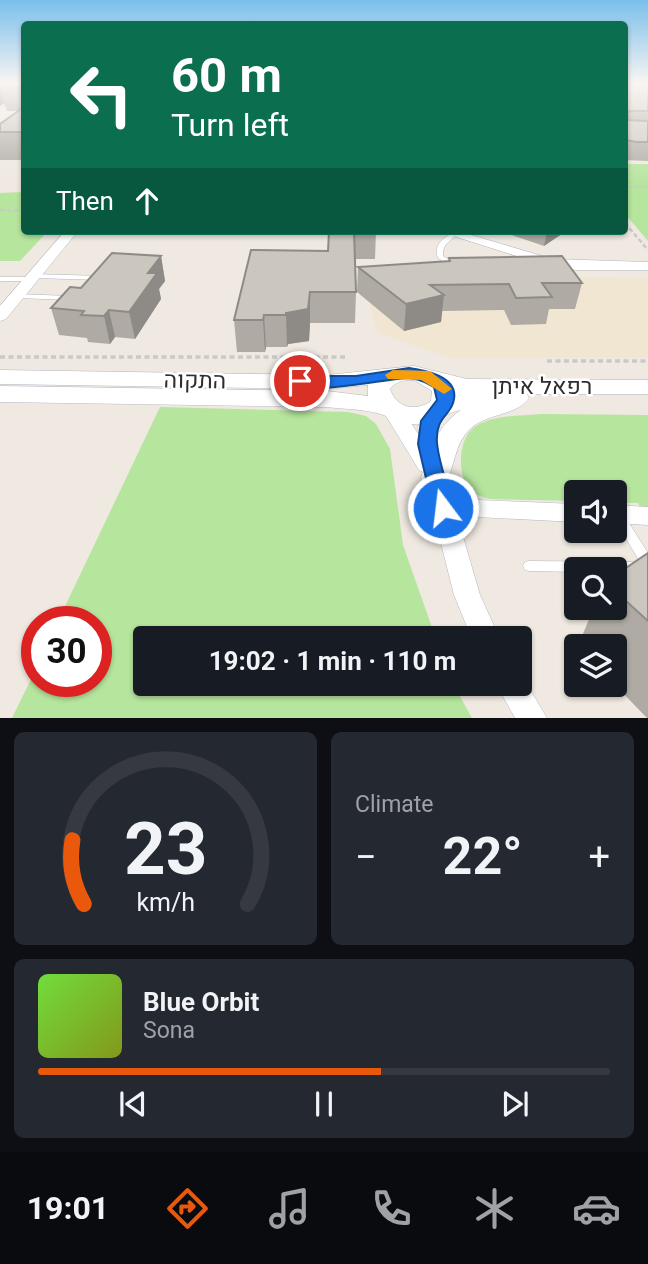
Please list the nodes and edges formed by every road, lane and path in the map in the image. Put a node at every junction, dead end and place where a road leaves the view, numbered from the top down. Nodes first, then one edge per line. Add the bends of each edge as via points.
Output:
1 (628, 187) edge
2 (648, 187) edge
3 (0, 210) edge
4 (21, 211) edge
5 (628, 227) edge
6 (69, 235) edge
7 (448, 235) edge
8 (454, 235) edge
9 (648, 250) edge
10 (648, 265) edge
11 (462, 269) edge
12 (32, 278) junction
13 (0, 279) edge
14 (101, 288) edge
15 (17, 296) junction
16 (81, 298) edge
17 (0, 316) edge
18 (0, 357) edge
19 (346, 357) dead end
20 (547, 361) dead end
21 (648, 361) edge
22 (390, 376) junction
23 (0, 377) edge
24 (648, 387) edge
25 (0, 394) edge
26 (517, 398) junction
27 (439, 399) junction
28 (648, 401) edge
29 (389, 409) junction
30 (438, 490) junction
31 (564, 511) edge
32 (627, 515) edge
33 (648, 516) edge
34 (627, 532) edge
35 (529, 566) dead end
36 (648, 566) edge
37 (480, 626) edge
38 (518, 696) edge
39 (532, 718) edge

1 - 2 path
3 - 4 path
5 - 9 path
6 - 12 street
7 - 11 lane via 440,257
8 - 10 street via 520,259
12 - 13 lane
12 - 14 lane via 107,278
12 - 15 street
15 - 16 lane
15 - 17 street
18 - 19 path
20 - 21 path
22 - 23 street, התקוה via 327,382
22 - 27 street, התקוה via 414,373
22 - 29 street via 378,390
24 - 27 street, רפאל איתן via 467,386
25 - 29 street, התקוה via 327,399
26 - 27 street, רפאל איתן
26 - 28 street, רפאל איתן
26 - 30 street via 463,420 453,431 444,443
27 - 29 street, התקוה via 415,416
27 - 30 street via 428,428
29 - 30 street
30 - 31 street
30 - 37 street via 467,595
32 - 33 street
34 - 36 lane
35 - 36 lane
38 - 39 street

